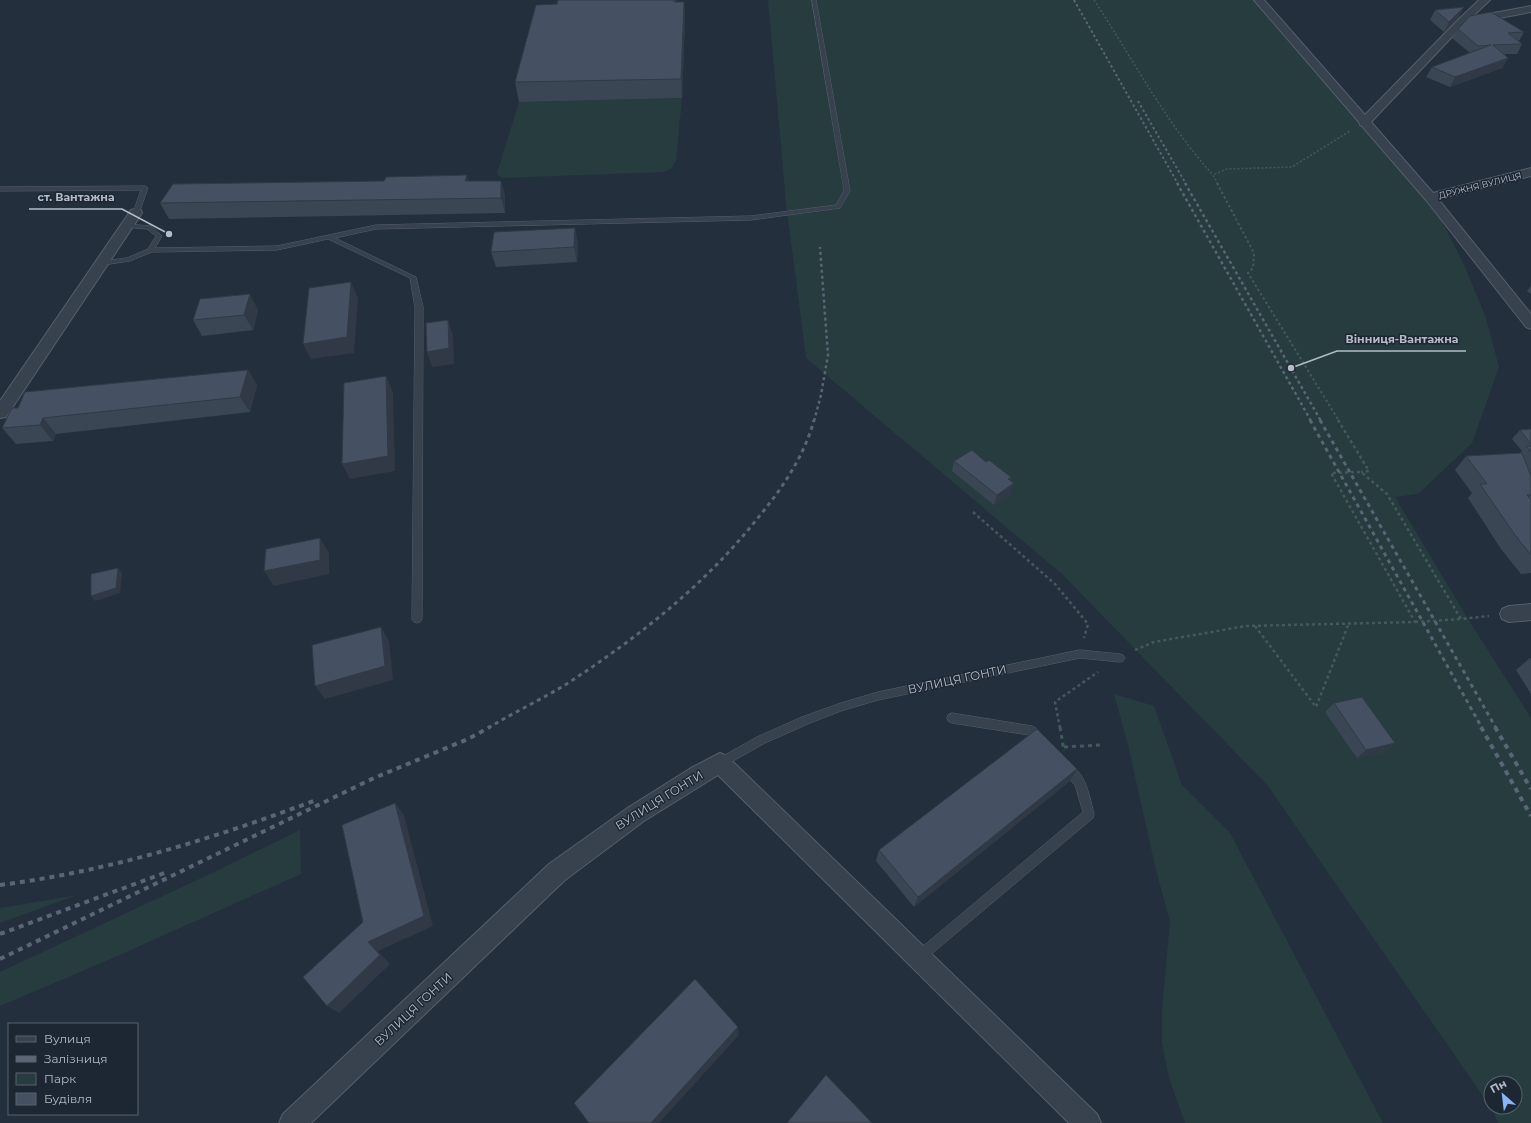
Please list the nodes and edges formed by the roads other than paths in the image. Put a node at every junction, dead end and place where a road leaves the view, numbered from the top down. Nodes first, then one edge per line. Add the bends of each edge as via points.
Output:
1 (814, 0) edge
2 (1259, 0) edge
3 (1485, 0) edge
4 (1531, 9) edge
5 (1461, 22) junction
6 (1364, 123) junction
7 (1531, 172) edge
8 (0, 189) edge
9 (1430, 198) junction
10 (136, 213) joint
11 (127, 226) junction
12 (330, 238) junction
13 (151, 250) junction
14 (103, 263) junction
15 (1531, 324) edge
16 (0, 413) edge
17 (1531, 612) edge
18 (1509, 614) road end
19 (417, 619) dead end
20 (1120, 658) road end
21 (952, 718) dead end
22 (1048, 748) edge
23 (1058, 758) edge
24 (720, 763) junction
25 (919, 957) junction
26 (292, 1123) edge
27 (1088, 1123) edge

1 - 12 lane via 847,191 838,207 751,218 376,227
2 - 6 street
3 - 5 street
4 - 5 street
5 - 6 street
6 - 9 street
7 - 9 street, ДРУЖНЯ ВУЛИЦЯ
8 - 10 lane via 145,188
9 - 15 street
10 - 11 street
11 - 13 lane via 150,227 159,236
11 - 14 street
12 - 13 lane via 277,248
12 - 19 lane via 414,277 419,307
13 - 14 lane via 128,260
14 - 16 street
17 - 18 street
20 - 24 lane, ВУЛИЦЯ ГОНТИ via 1080,654 885,694 806,720 761,740
21 - 22 lane via 1032,731
23 - 25 lane via 1080,782 1089,814
24 - 25 street
24 - 26 street, ВУЛИЦЯ ГОНТИ via 653,802 557,872
25 - 27 street

